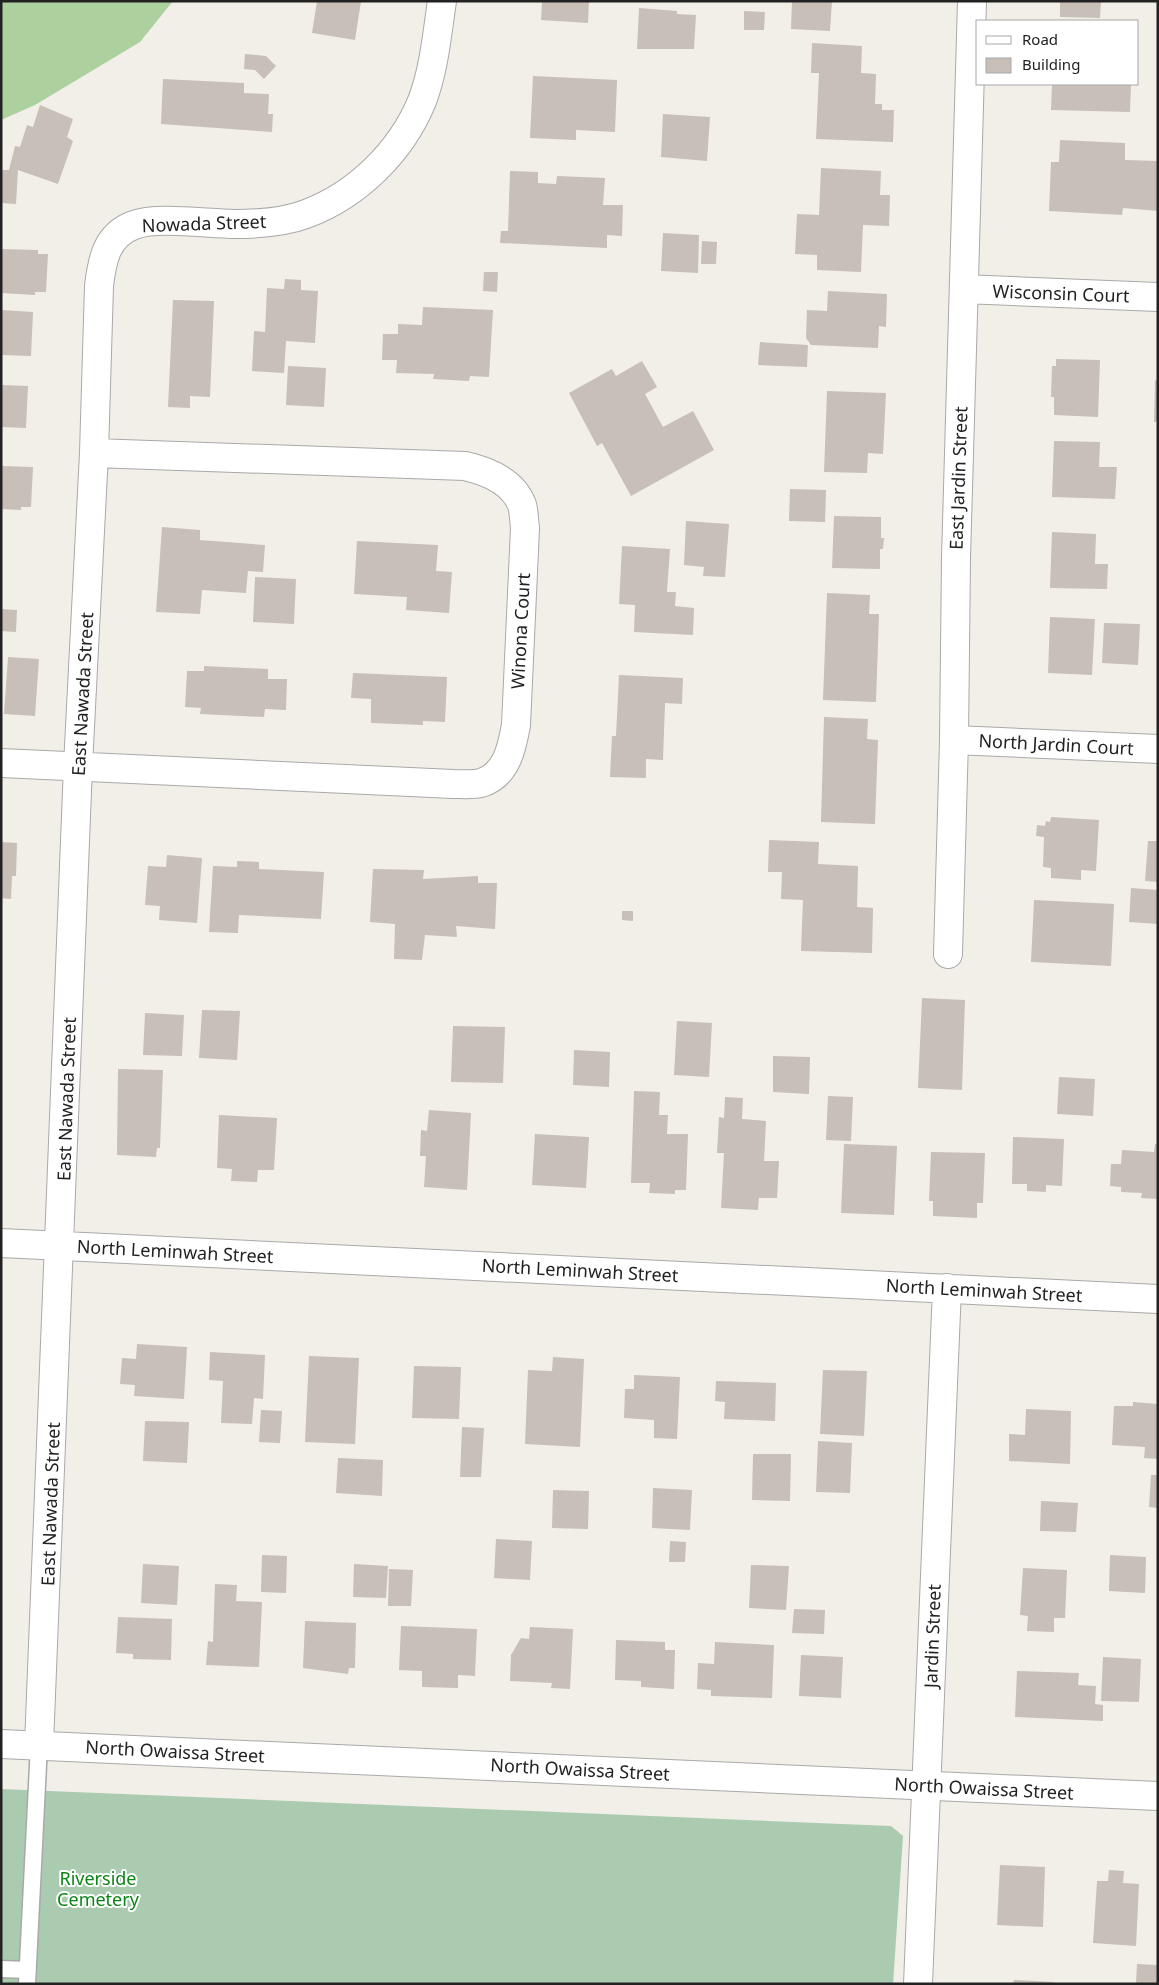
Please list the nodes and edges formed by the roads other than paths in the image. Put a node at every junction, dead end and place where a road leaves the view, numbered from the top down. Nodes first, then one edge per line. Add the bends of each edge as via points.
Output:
1 (442, 1) edge
2 (972, 1) edge
3 (964, 289) junction
4 (1158, 297) edge
5 (94, 453) junction
6 (954, 740) junction
7 (1158, 749) edge
8 (1, 763) edge
9 (78, 766) junction
10 (948, 954) dead end
11 (1, 1243) edge
12 (60, 1245) junction
13 (947, 1288) junction
14 (1158, 1299) edge
15 (1, 1744) edge
16 (39, 1745) junction
17 (926, 1784) junction
18 (1158, 1796) edge
19 (1, 1969) edge
20 (27, 1977) edge
21 (918, 1984) edge

1 - 5 street, Nowada Street via 422,100 405,134 376,170 344,196 305,215 273,221 134,224 118,234 108,246 99,286
2 - 3 street, East Jardin Street
3 - 4 street, Wisconsin Court
3 - 6 street, East Jardin Street
5 - 9 street, East Nawada Street
5 - 9 street, Winona Court via 465,466 489,472 509,486 522,504 525,528 516,715 512,749 502,769 482,783
6 - 7 street, North Jardin Court
6 - 10 street, East Jardin Street
8 - 9 street, Winona Court
9 - 12 street, East Nawada Street
11 - 12 street, North Leminwah Street
12 - 13 street, North Leminwah Street
12 - 16 street, East Nawada Street
13 - 14 street, North Leminwah Street
13 - 17 street, Jardin Street
15 - 16 street, North Owaissa Street
16 - 17 street, North Owaissa Street
16 - 20 lane
17 - 18 street, North Owaissa Street
17 - 21 street, Jardin Street
19 - 20 lane

